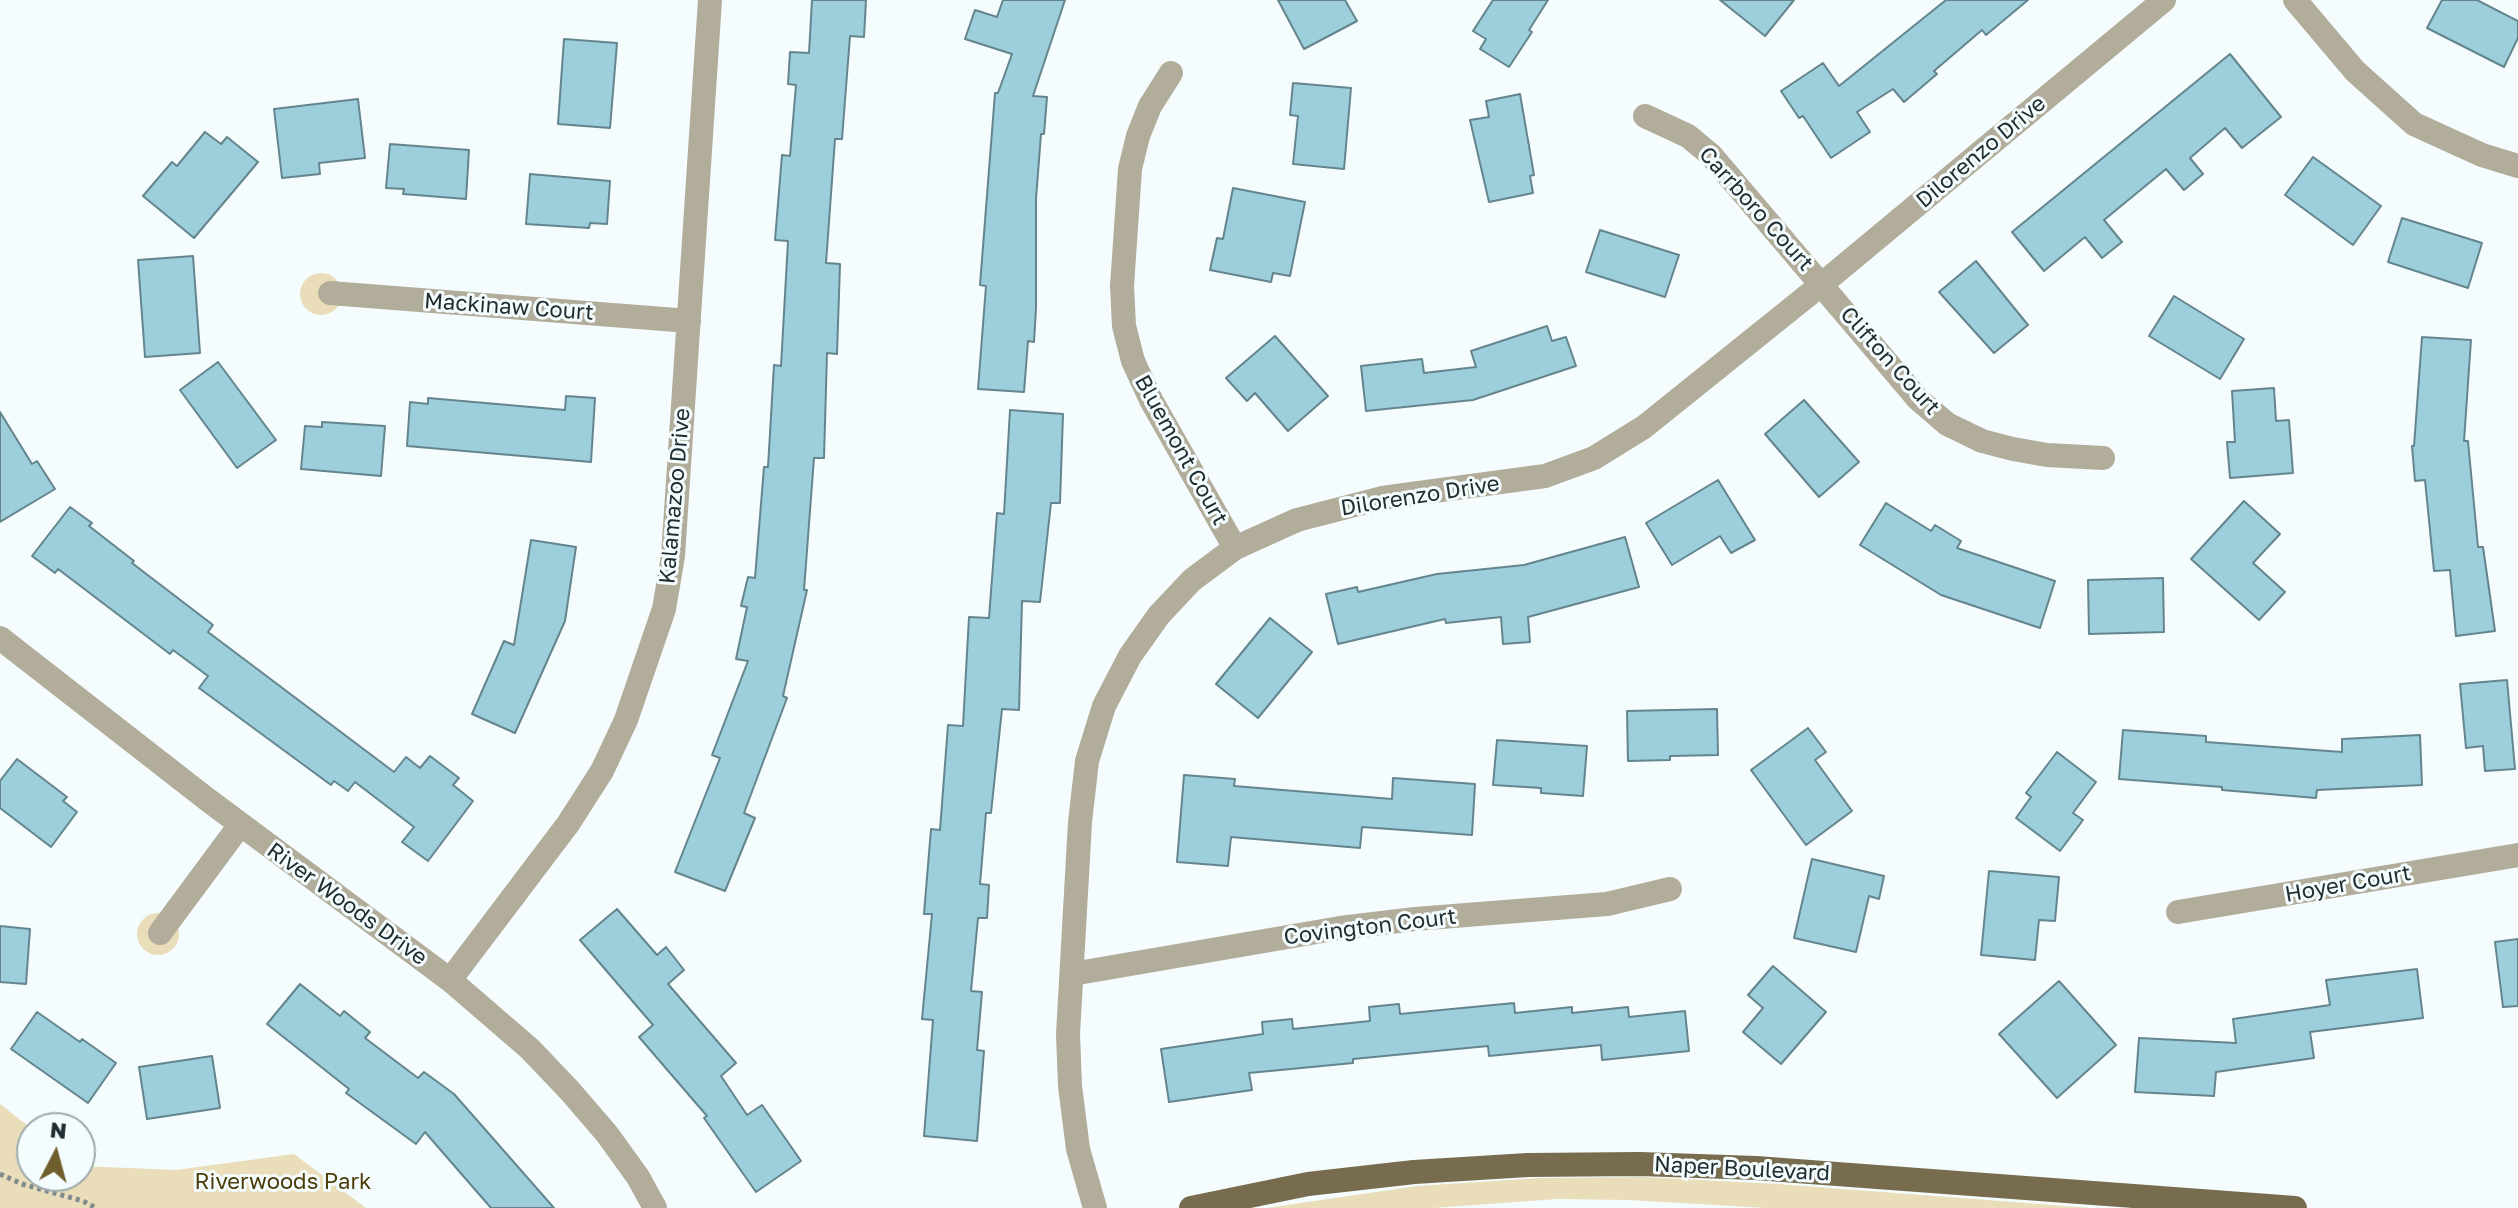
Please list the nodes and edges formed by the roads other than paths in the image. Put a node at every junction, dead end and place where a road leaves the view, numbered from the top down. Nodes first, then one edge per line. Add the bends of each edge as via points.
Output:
1 (710, 0) edge
2 (2164, 0) edge
3 (2295, 0) edge
4 (1171, 73) dead end
5 (1645, 116) dead end
6 (2518, 166) edge
7 (1822, 284) junction
8 (330, 293) dead end
9 (689, 321) junction
10 (2103, 458) dead end
11 (1235, 548) junction
12 (0, 638) edge
13 (240, 825) junction
14 (2518, 855) edge
15 (1670, 889) dead end
16 (2178, 912) dead end
17 (160, 933) dead end
18 (1072, 974) junction
19 (450, 980) junction
20 (655, 1208) edge
21 (1095, 1208) edge
22 (1191, 1208) edge
23 (2295, 1208) edge

1 - 9 street, Kalamazoo Drive
2 - 7 street, Dilorenzo Drive
3 - 6 street via 2355,71 2414,124
4 - 11 street, Bluemont Court via 1150,106 1130,169 1124,326 1151,400
5 - 7 street, Carrboro Court via 1688,136 1711,155
7 - 10 street, Clifton Court via 1918,399 1947,424 2013,449
7 - 11 street, Dilorenzo Drive via 1644,427 1594,458 1545,476 1341,507
8 - 9 street, Mackinaw Court
9 - 19 street, Kalamazoo Drive via 673,556 664,609 626,720 568,824
11 - 18 street, Dilorenzo Drive via 1192,580 1159,615 1104,706 1087,761
12 - 13 street, River Woods Drive
13 - 17 street
13 - 19 street, River Woods Drive
14 - 16 street, Hoyer Court
15 - 18 street, Covington Court via 1607,904 1340,928
18 - 21 street, Dilorenzo Drive via 1070,1086 1078,1149
19 - 20 street, River Woods Drive via 570,1091 615,1145
22 - 23 main road, Naper Boulevard via 1308,1184 1414,1172 1640,1164

